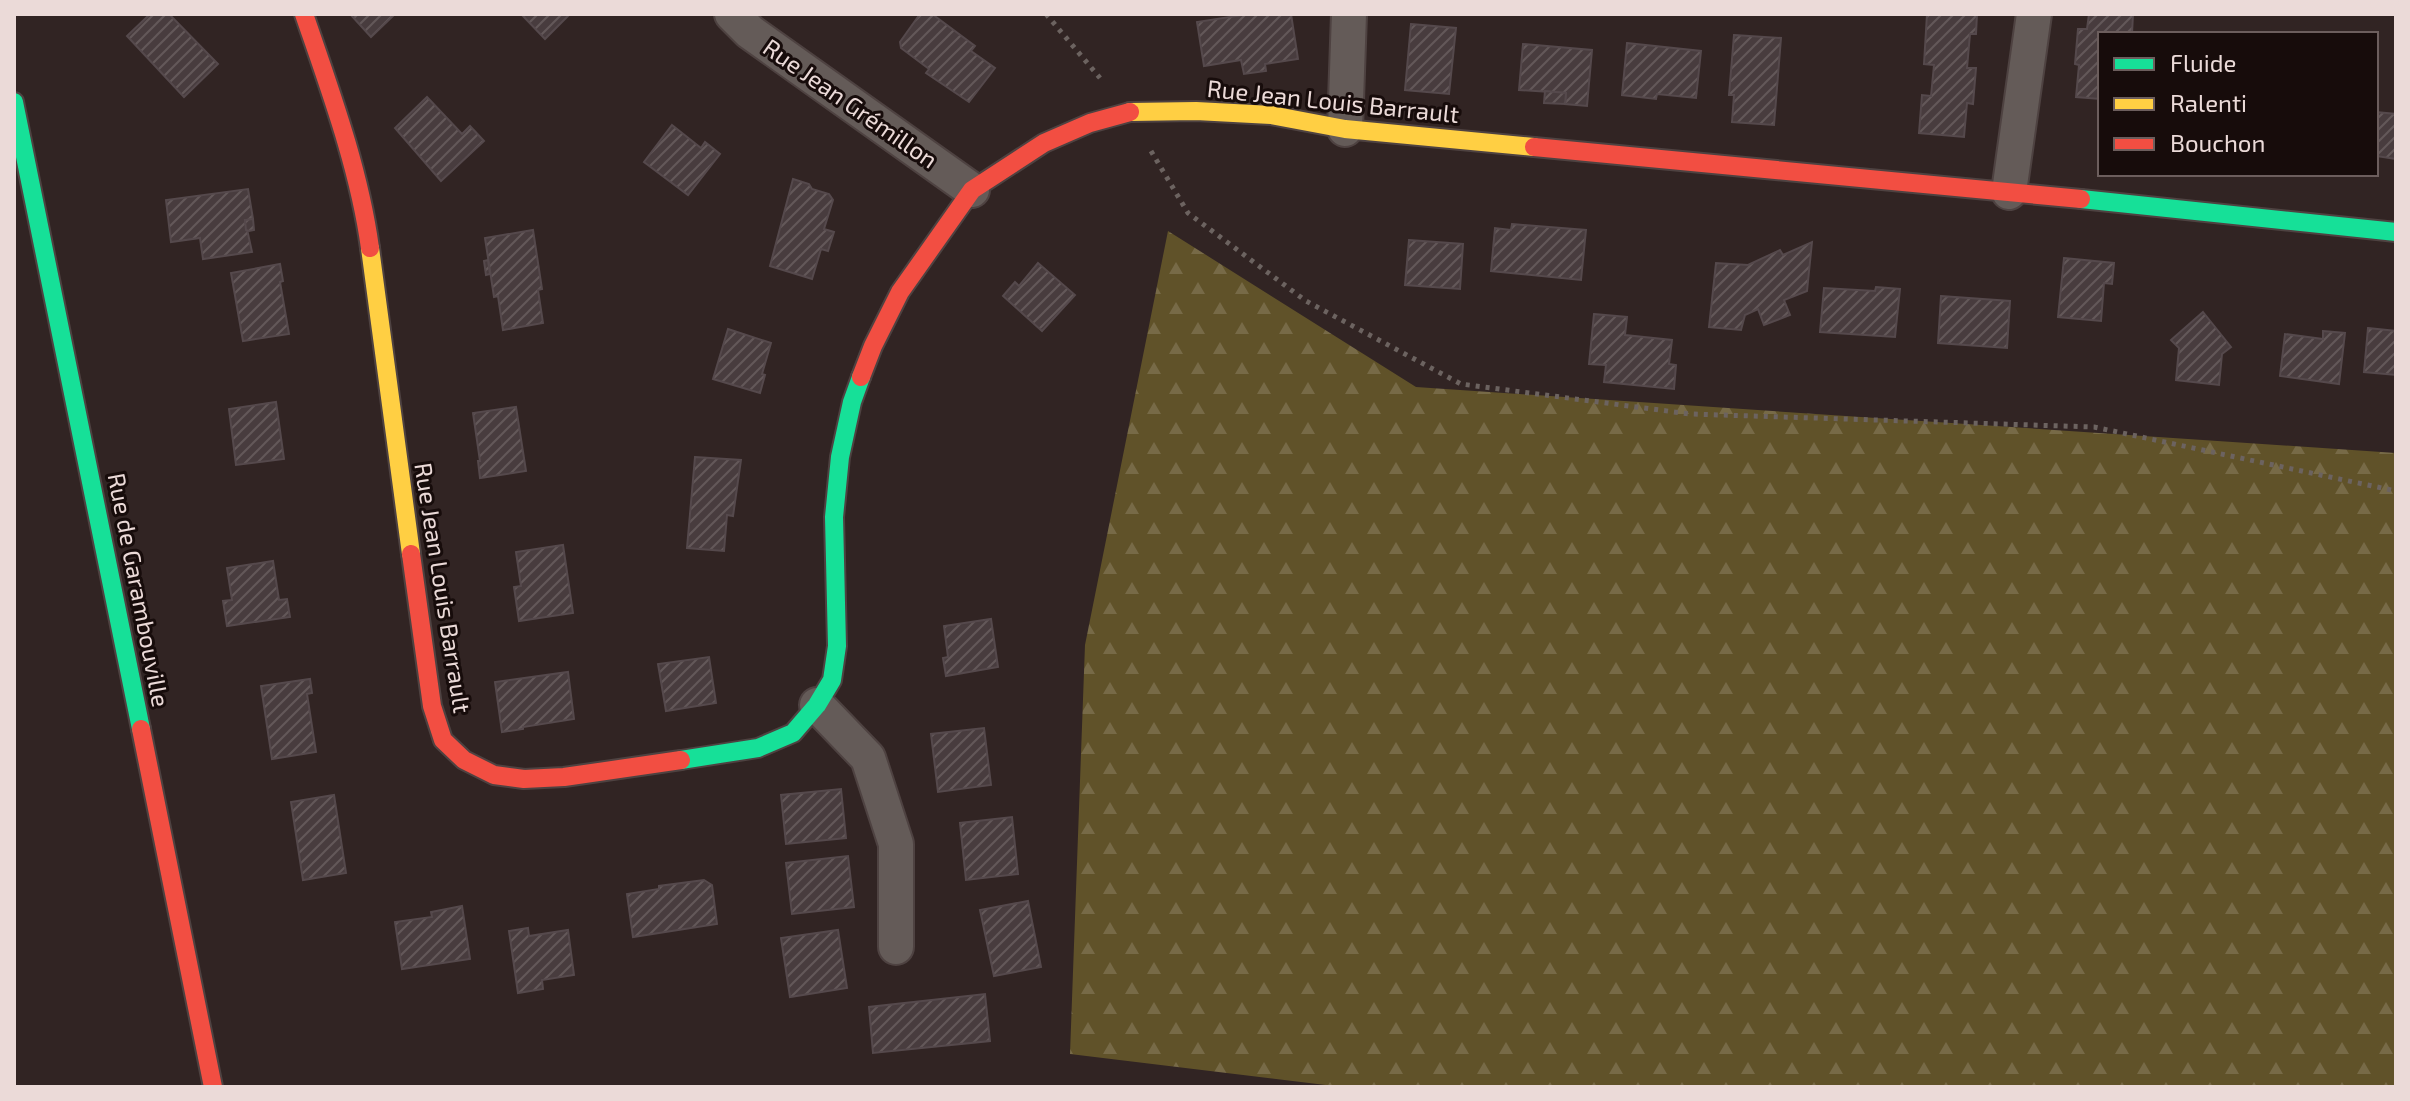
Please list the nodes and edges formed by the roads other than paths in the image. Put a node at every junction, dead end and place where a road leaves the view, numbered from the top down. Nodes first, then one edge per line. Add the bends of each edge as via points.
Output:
1 (304, 14) edge
2 (732, 14) edge
3 (1349, 14) edge
4 (2034, 14) edge
5 (14, 102) edge
6 (1345, 129) junction
7 (972, 190) junction
8 (2009, 192) junction
9 (2396, 232) edge
10 (817, 705) junction
11 (896, 947) dead end
12 (213, 1087) edge

1 - 10 street, Rue Jean Louis Barrault via 340,119 366,221 432,706 443,740 464,760 494,775 564,777 758,748 793,733
2 - 7 street, Rue Jean Grémillon
3 - 6 street
4 - 8 street
5 - 12 street, Rue de Garambouville
6 - 7 street, Rue Jean Louis Barrault via 1271,115 1128,112 1044,143
6 - 8 street, Rue Jean Louis Barrault
7 - 10 street, Rue Jean Louis Barrault via 900,292 852,402 834,517 837,646 832,680
8 - 9 street, Rue Jean Louis Barrault
10 - 11 street via 868,758 896,844

